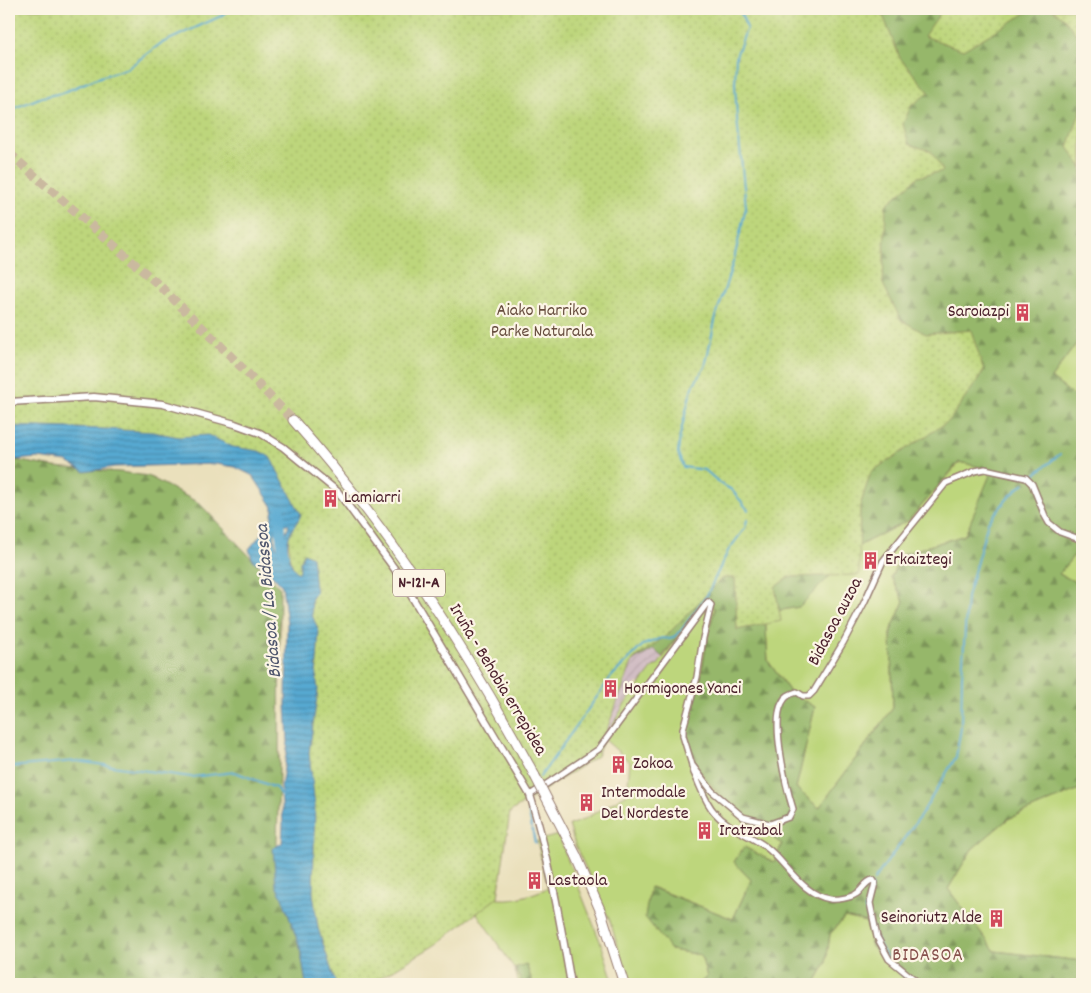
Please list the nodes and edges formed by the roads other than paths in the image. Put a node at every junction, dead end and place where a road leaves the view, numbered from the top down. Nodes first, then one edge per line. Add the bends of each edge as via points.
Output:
1 (9, 402) edge
2 (293, 420) tunnel mouth
3 (1082, 540) edge
4 (692, 765) junction
5 (530, 795) junction
6 (571, 984) edge
7 (624, 984) edge
8 (920, 984) edge

1 - 5 street via 94,397 163,404 235,424 260,433 283,447 338,492 399,575
2 - 7 highway, Iruña - Behobia errepidea / N-121-A, bridge via 352,489 460,646 576,855 601,912
3 - 4 street, Bidasoa auzoa via 1060,532 1049,523 1032,484 1026,478 986,469 946,484 883,561 843,643 814,691 809,696 797,692 789,694 781,703 778,735 793,809 789,817 770,824 743,817 712,791
4 - 5 street, Bidasoa auzoa via 683,729 698,677 702,638 711,610 708,602 599,749
4 - 8 street, Bidasoa auzoa via 713,812 773,852 791,874 816,894 830,899 845,898 857,894 869,880 873,880 870,903 877,937 889,958
5 - 6 street via 557,905

